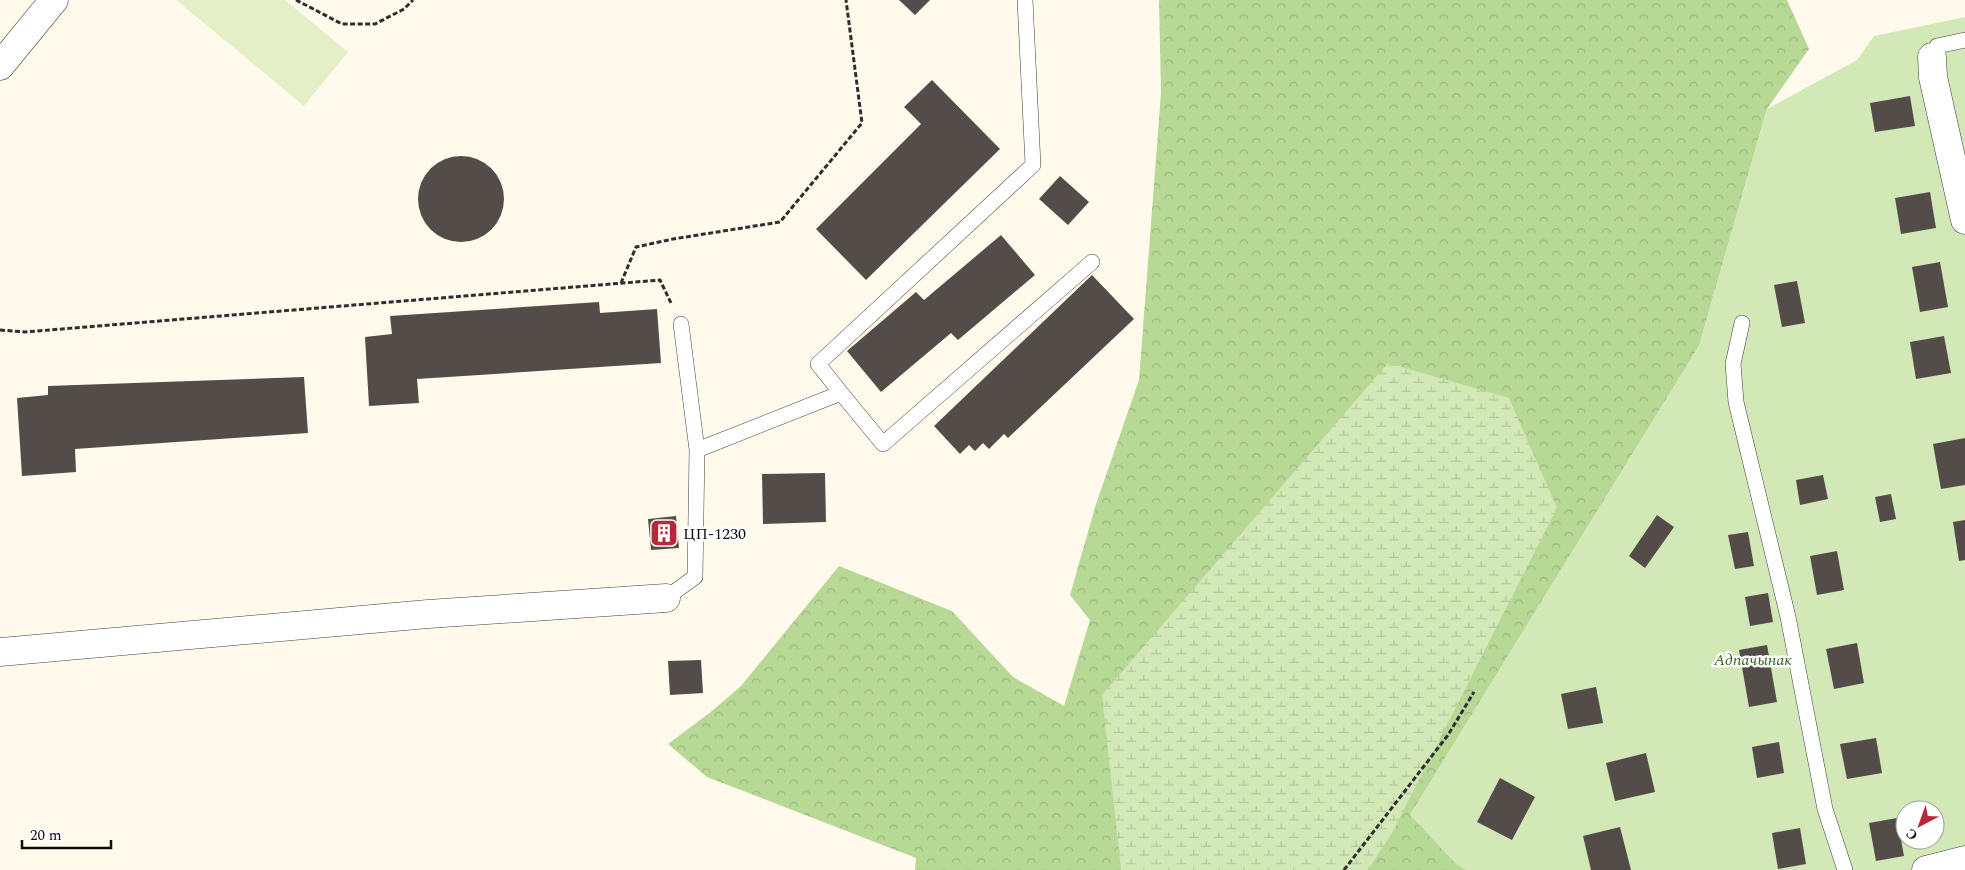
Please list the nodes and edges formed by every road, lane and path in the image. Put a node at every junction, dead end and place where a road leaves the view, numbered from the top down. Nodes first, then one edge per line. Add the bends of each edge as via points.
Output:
1 (54, 0) edge
2 (296, 0) edge
3 (413, 0) edge
4 (846, 0) edge
5 (1025, 0) edge
6 (1965, 40) edge
7 (1932, 57) joint
8 (0, 66) edge
9 (1965, 220) edge
10 (1092, 262) dead end
11 (621, 283) junction
12 (1742, 323) dead end
13 (681, 324) joint
14 (0, 330) edge
15 (841, 393) junction
16 (696, 450) junction
17 (666, 598) joint
18 (0, 652) edge
19 (1474, 692) dead end
20 (1965, 860) edge
21 (1344, 870) edge
22 (1845, 870) edge
23 (1926, 870) edge

1 - 8 street
2 - 3 path via 342,24 375,24 404,9
4 - 11 path via 862,123 780,222 636,248
5 - 15 lane via 1033,165 818,364
6 - 7 lane via 1937,46
7 - 9 street via 1933,77
10 - 15 lane via 883,444
11 - 13 path via 660,280
11 - 14 path via 25,332
12 - 22 lane via 1733,364 1736,402 1788,617 1825,809
13 - 16 lane
15 - 16 lane
16 - 17 lane via 695,577
17 - 18 street via 428,614
19 - 21 path via 1448,736
20 - 23 street

